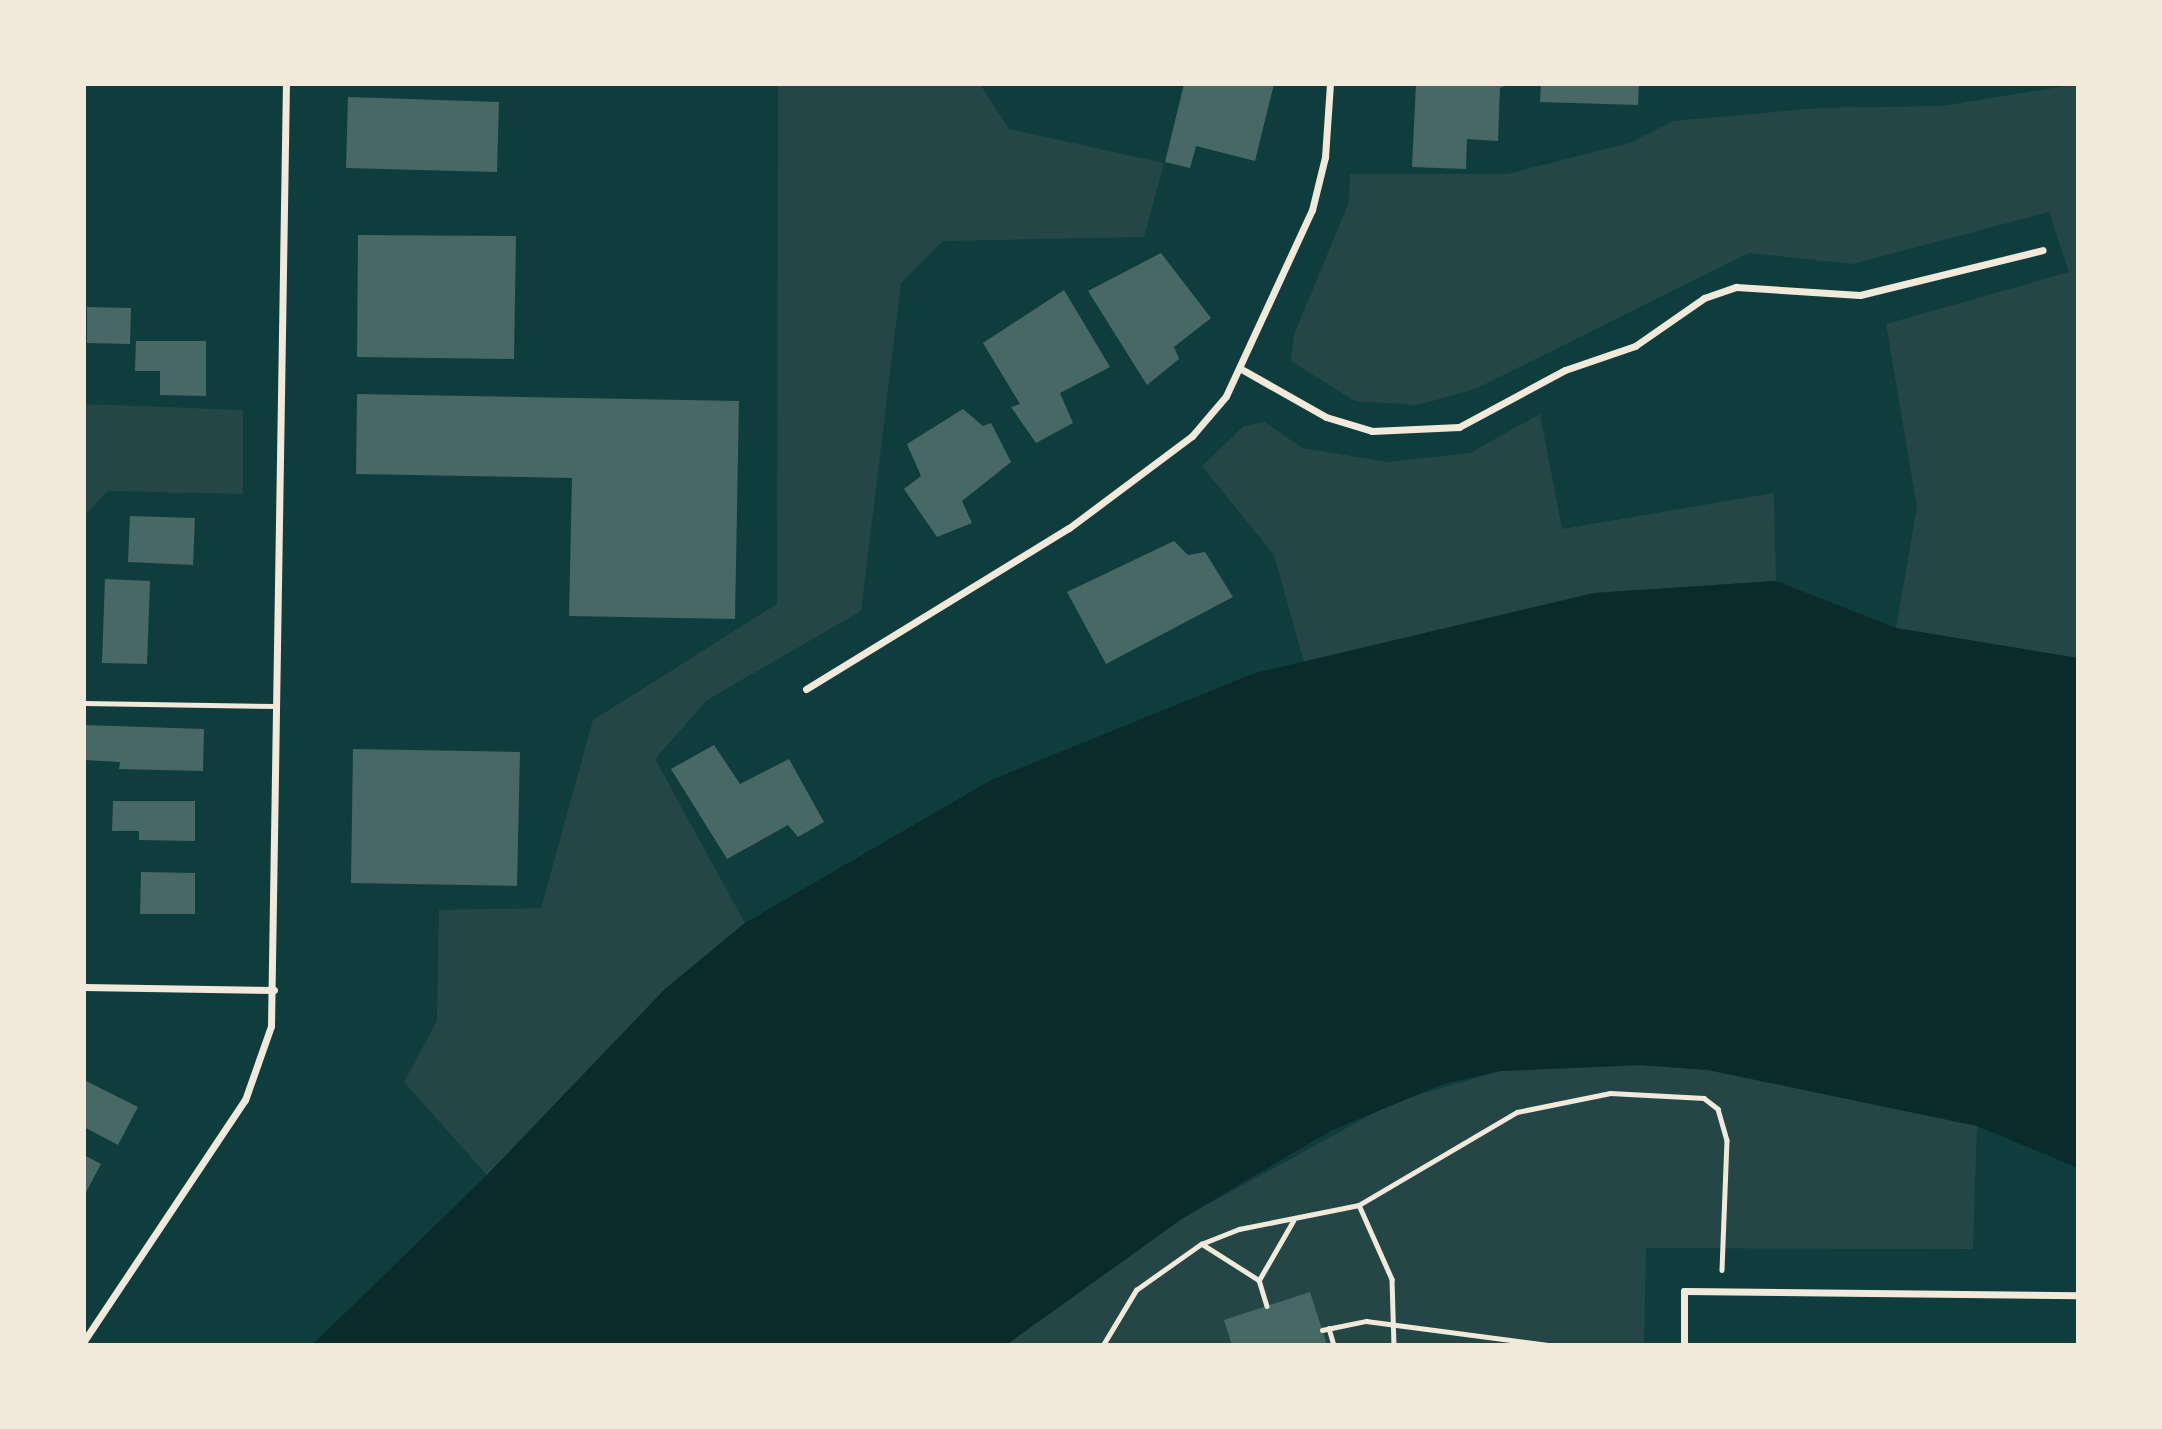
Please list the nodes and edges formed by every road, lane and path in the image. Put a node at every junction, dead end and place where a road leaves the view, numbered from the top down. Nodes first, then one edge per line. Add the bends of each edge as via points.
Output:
1 (286, 84) edge
2 (1330, 84) edge
3 (2043, 250) dead end
4 (1243, 370) junction
5 (806, 689) dead end
6 (84, 703) edge
7 (279, 706) junction
8 (84, 987) edge
9 (274, 990) junction
10 (1359, 1205) junction
11 (1293, 1221) junction
12 (1201, 1244) junction
13 (1259, 1280) junction
14 (1721, 1292) junction
15 (2078, 1295) edge
16 (1267, 1306) dead end
17 (1396, 1323) junction
18 (1329, 1328) junction
19 (1322, 1330) dead end
20 (84, 1341) edge
21 (1103, 1345) edge
22 (1334, 1345) edge
23 (1394, 1345) edge
24 (1549, 1345) edge
25 (1684, 1345) edge

1 - 7 street
2 - 4 street via 1325,157 1312,210
3 - 4 street via 1860,295 1736,287 1704,298 1634,346 1565,370 1459,427 1372,431 1326,417
4 - 5 street via 1192,436 1135,481
6 - 7 lane
7 - 9 street
8 - 9 street
9 - 20 street via 271,1026 246,1100
10 - 11 path
10 - 14 path via 1517,1112 1610,1093 1704,1098 1718,1109 1727,1140
10 - 17 path via 1392,1279
11 - 12 path
11 - 13 path
12 - 13 path
12 - 21 path via 1136,1290
13 - 16 path
14 - 15 street
14 - 25 street via 1684,1291
17 - 18 path
17 - 23 path
17 - 24 path
18 - 19 path
18 - 22 path

